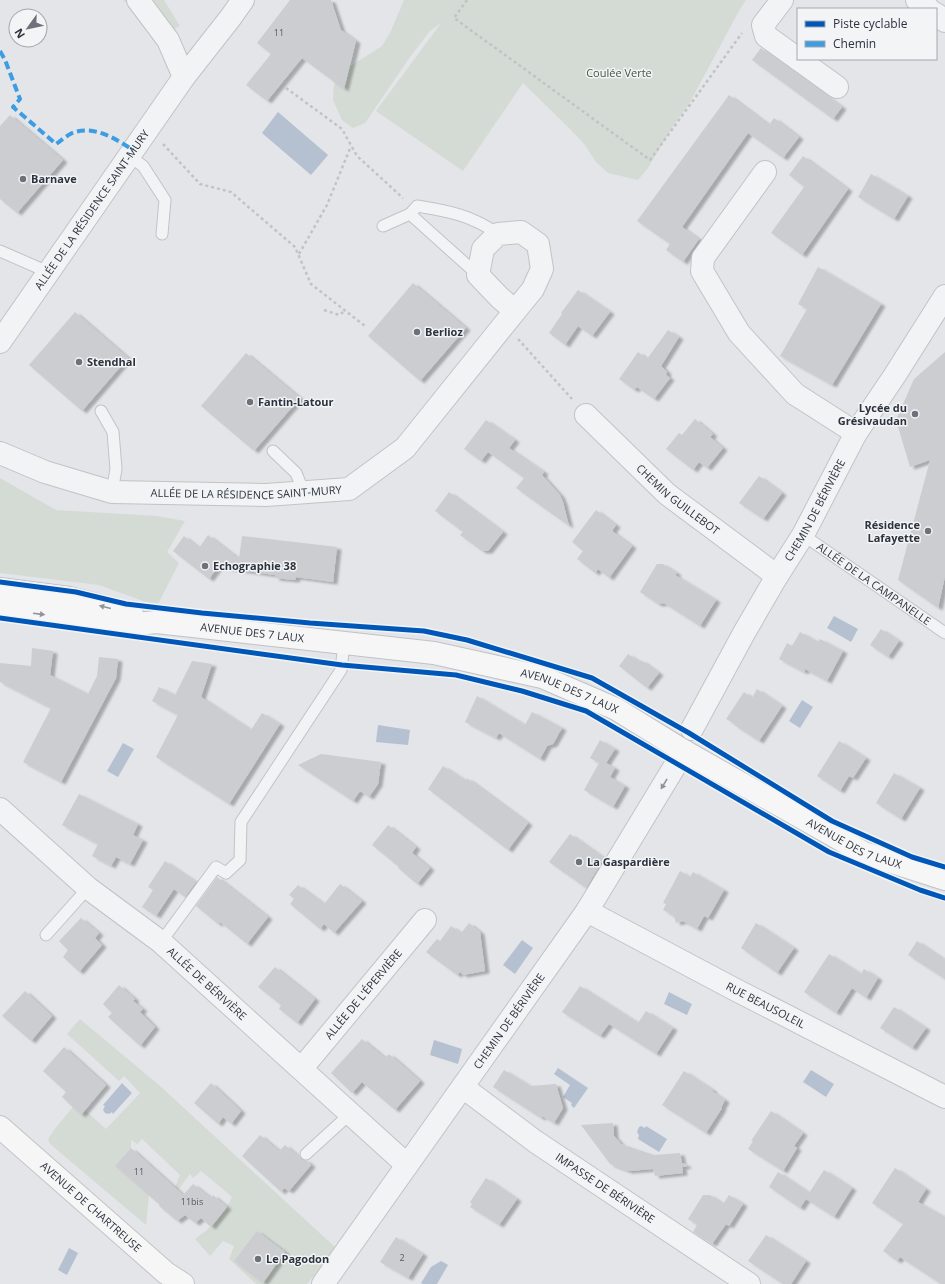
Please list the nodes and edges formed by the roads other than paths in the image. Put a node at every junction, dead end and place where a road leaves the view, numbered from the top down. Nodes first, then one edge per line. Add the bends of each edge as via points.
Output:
1 (138, 0) edge
2 (243, 0) edge
3 (782, 0) edge
4 (917, 0) edge
5 (928, 8) edge
6 (937, 15) edge
7 (945, 21) edge
8 (797, 58) edge
9 (799, 60) edge
10 (184, 77) junction
11 (837, 87) dead end
12 (129, 156) junction
13 (766, 172) dead end
14 (413, 210) junction
15 (383, 226) dead end
16 (162, 234) dead end
17 (498, 234) junction
18 (0, 252) edge
19 (48, 272) junction
20 (478, 275) junction
21 (945, 296) edge
22 (510, 318) junction
23 (0, 342) edge
24 (101, 411) dead end
25 (586, 415) road end
26 (856, 433) junction
27 (272, 451) dead end
28 (0, 453) edge
29 (112, 492) junction
30 (304, 493) junction
31 (803, 535) junction
32 (777, 576) junction
33 (0, 590) edge
34 (0, 609) edge
35 (156, 622) junction
36 (945, 633) edge
37 (344, 642) junction
38 (692, 728) dead end
39 (684, 751) junction
40 (0, 809) edge
41 (945, 879) edge
42 (88, 888) junction
43 (587, 911) junction
44 (425, 920) dead end
45 (46, 935) dead end
46 (161, 942) junction
47 (302, 1068) junction
48 (464, 1088) junction
49 (945, 1097) edge
50 (351, 1114) junction
51 (0, 1127) edge
52 (306, 1154) dead end
53 (407, 1165) junction
54 (183, 1284) edge
55 (323, 1284) edge
56 (749, 1284) edge

1 - 10 street via 168,40
2 - 10 street, ALLÉE DE LA RÉSIDENCE SAINT-MURY
3 - 8 street via 764,25 766,36
4 - 5 street
6 - 7 street
9 - 11 street
10 - 12 street, ALLÉE DE LA RÉSIDENCE SAINT-MURY
12 - 16 lane via 143,166 165,200
12 - 19 street, ALLÉE DE LA RÉSIDENCE SAINT-MURY
13 - 26 street via 703,258 702,271 739,333 795,394
14 - 15 lane
14 - 17 lane via 453,212 484,224
14 - 20 lane
17 - 20 street via 482,249
17 - 22 street, ALLÉE DE LA RÉSIDENCE SAINT-MURY via 521,232 538,244 542,268 532,289
18 - 19 lane
19 - 23 street, ALLÉE DE LA RÉSIDENCE SAINT-MURY
20 - 22 street via 499,297
21 - 26 street, CHEMIN DE BÉRIVIÈRE
22 - 30 street, ALLÉE DE LA RÉSIDENCE SAINT-MURY via 405,448 349,489
24 - 29 lane via 113,432 116,469
25 - 32 street, CHEMIN GUILLEBOT via 667,494
26 - 31 street, CHEMIN DE BÉRIVIÈRE
27 - 30 lane via 296,473
28 - 29 street, ALLÉE DE LA RÉSIDENCE SAINT-MURY via 45,472
29 - 30 street, ALLÉE DE LA RÉSIDENCE SAINT-MURY via 266,496
31 - 32 street, CHEMIN DE BÉRIVIÈRE
31 - 36 lane, ALLÉE DE LA CAMPANELLE
32 - 38 street, CHEMIN DE BÉRIVIÈRE
35 -> 33 main road via 70,598
34 -> 35 main road via 128,625
35 - 37 main road, AVENUE DES 7 LAUX
37 - 39 main road, AVENUE DES 7 LAUX via 434,653 542,677 616,709
37 - 46 lane via 341,670 241,822 240,860 226,873 216,867
39 - 41 main road, AVENUE DES 7 LAUX via 864,853
39 -> 43 street, CHEMIN DE BÉRIVIÈRE
40 - 42 street, ALLÉE DE BÉRIVIÈRE
42 - 45 lane
42 - 46 street, ALLÉE DE BÉRIVIÈRE
43 - 48 street, CHEMIN DE BÉRIVIÈRE
43 - 49 street, RUE BEAUSOLEIL
44 - 47 street, ALLÉE DE L'ÉPERVIÈRE
46 - 47 street, ALLÉE DE BÉRIVIÈRE
47 - 50 street, ALLÉE DE BÉRIVIÈRE
48 - 53 street, CHEMIN DE BÉRIVIÈRE
48 - 56 street, IMPASSE DE BÉRIVIÈRE via 536,1142
50 - 52 lane
50 - 53 street, ALLÉE DE BÉRIVIÈRE
51 - 54 main road, AVENUE DE CHARTREUSE via 166,1273
53 - 55 street, CHEMIN DE BÉRIVIÈRE

